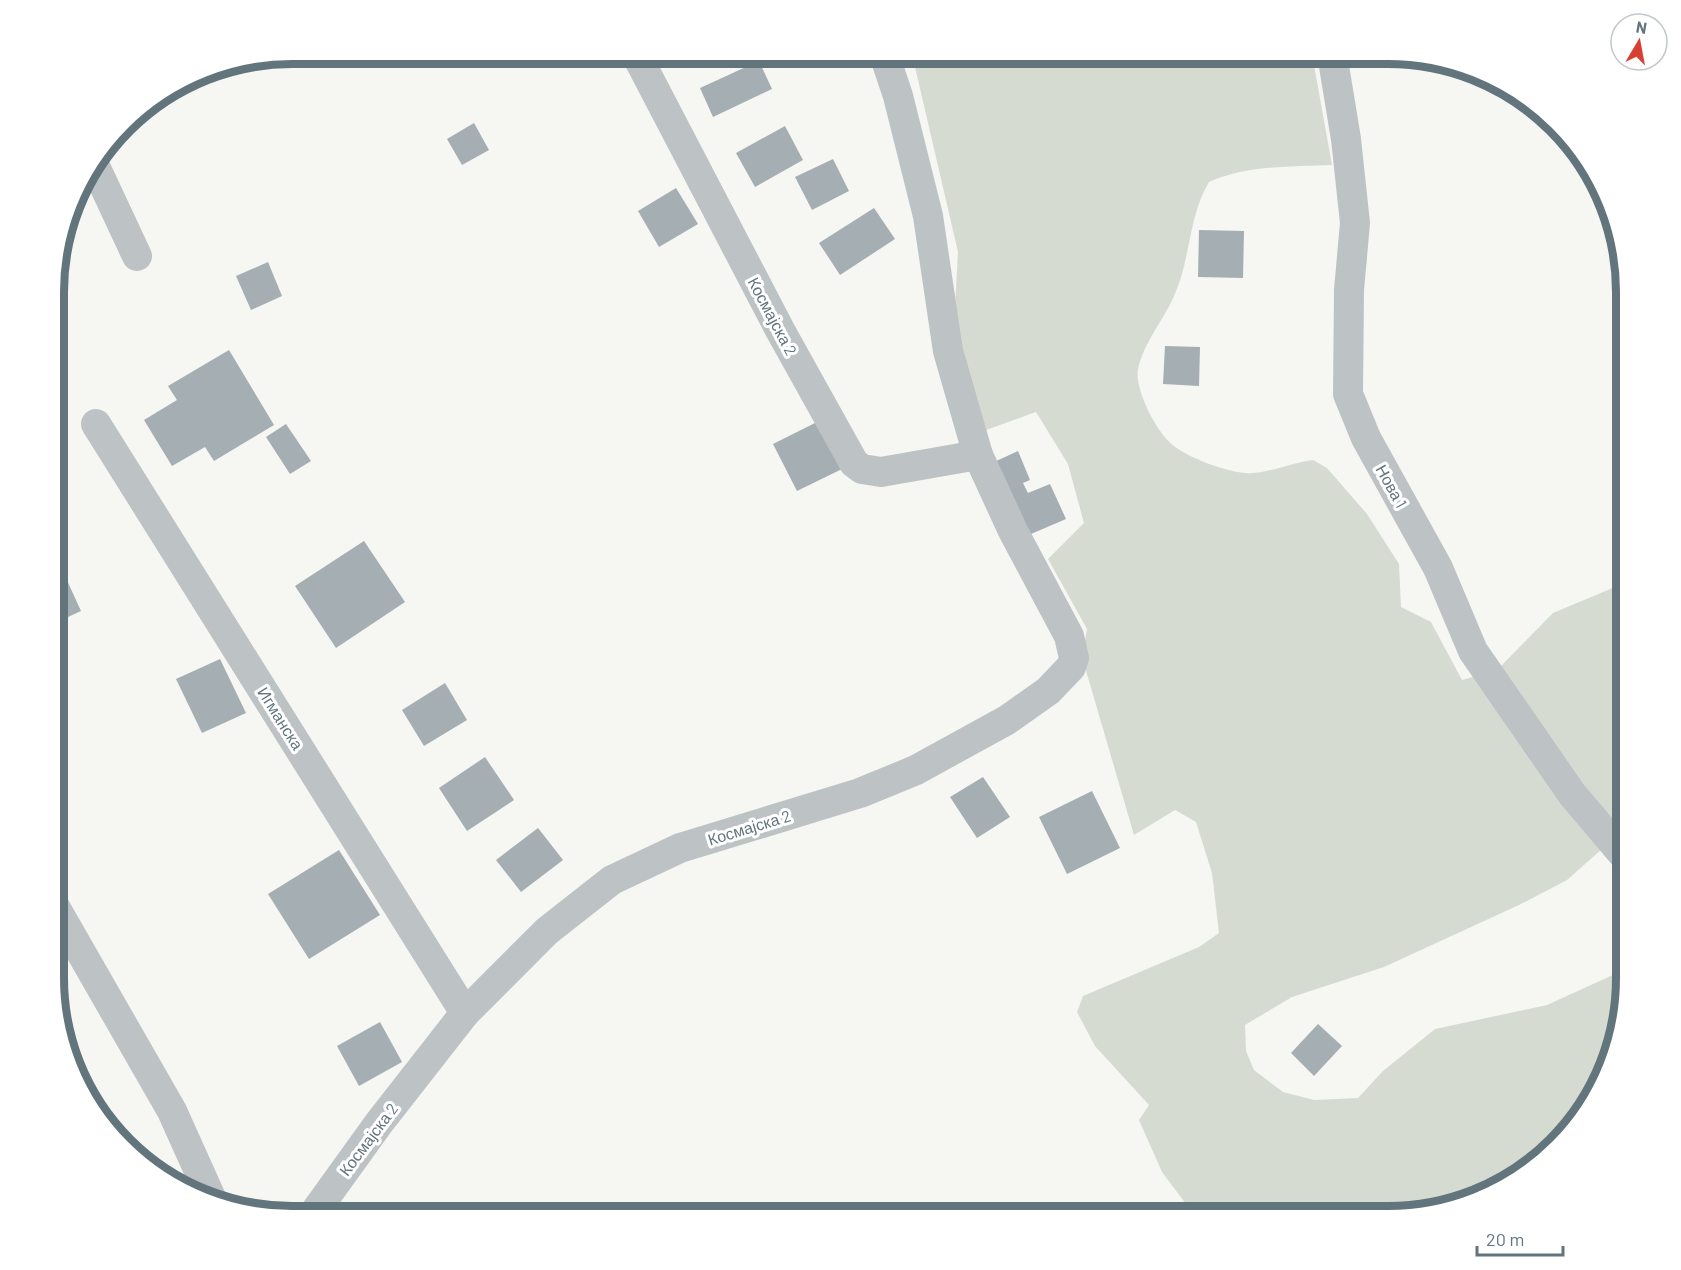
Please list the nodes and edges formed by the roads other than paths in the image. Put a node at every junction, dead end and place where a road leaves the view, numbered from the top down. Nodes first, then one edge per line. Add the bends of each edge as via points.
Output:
1 (641, 64) edge
2 (887, 64) edge
3 (1334, 64) edge
4 (98, 173) edge
5 (137, 256) dead end
6 (96, 424) dead end
7 (978, 455) junction
8 (1616, 846) edge
9 (64, 923) edge
10 (465, 1013) junction
11 (207, 1189) edge
12 (319, 1206) edge

1 - 7 street, Космајска 2 via 854,463 862,470 881,472
2 - 7 street, Космајска 2 via 928,216 948,351
3 - 8 street, Нова 1 via 1355,224 1349,290 1348,394 1366,438 1438,568 1473,651 1572,794
4 - 5 street
6 - 10 street, Игманска
7 - 10 street, Космајска 2 via 1012,531 1069,636 1074,658 1065,676 1007,720 916,770 860,793 681,848 612,880 547,932
9 - 11 street via 172,1111
10 - 12 street, Космајска 2

